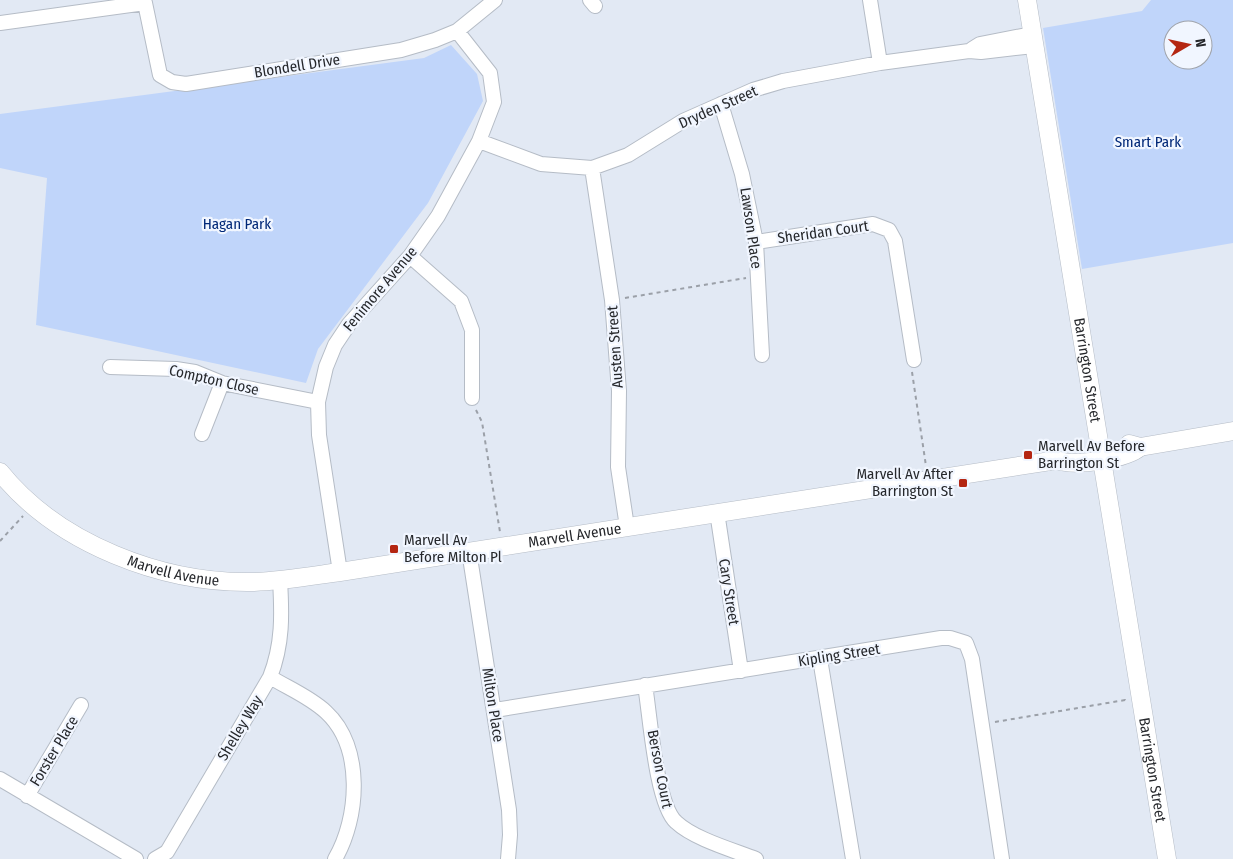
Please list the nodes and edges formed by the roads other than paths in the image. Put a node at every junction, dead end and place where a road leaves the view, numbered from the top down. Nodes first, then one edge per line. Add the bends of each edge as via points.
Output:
1 (495, 0) edge
2 (870, 0) edge
3 (1016, 0) edge
4 (1027, 0) edge
5 (144, 2) edge
6 (0, 24) edge
7 (457, 31) junction
8 (1028, 40) junction
9 (880, 63) junction
10 (721, 104) junction
11 (479, 140) junction
12 (592, 168) junction
13 (756, 242) junction
14 (410, 256) junction
15 (762, 355) dead end
16 (914, 360) road end
17 (110, 367) dead end
18 (222, 383) junction
19 (472, 398) road end
20 (318, 402) junction
21 (1233, 431) edge
22 (202, 434) dead end
23 (1096, 454) junction
24 (0, 472) edge
25 (717, 512) junction
26 (627, 526) junction
27 (469, 551) junction
28 (340, 572) junction
29 (280, 580) junction
30 (820, 658) junction
31 (741, 671) junction
32 (270, 677) junction
33 (645, 685) junction
34 (80, 706) dead end
35 (495, 710) junction
36 (0, 779) edge
37 (27, 796) junction
38 (136, 859) edge
39 (155, 859) edge
40 (335, 859) edge
41 (508, 859) edge
42 (756, 859) edge
43 (854, 859) edge
44 (1002, 859) edge
45 (1155, 859) edge
46 (1167, 859) edge

1 - 7 street, Blondell Drive
2 - 9 street
3 - 8 street, Barrington Street
4 - 8 street, Barrington Street
5 - 6 street
5 - 7 street, Blondell Drive via 160,74 172,82 186,84 401,50
7 - 11 street, Fenimore Avenue via 490,73 494,102
8 - 9 street, Dryden Street via 981,52
8 - 23 street, Barrington Street
9 - 10 street, Dryden Street via 783,81
10 - 12 street, Dryden Street via 683,121 628,154
10 - 13 street, Lawson Place via 742,174
11 - 12 street, Dryden Street via 541,164
11 - 14 street, Fenimore Avenue via 438,216
12 - 26 street, Austen Street via 612,300 619,391 618,467
13 - 15 street, Lawson Place
13 - 16 street, Sheridan Court via 873,224 892,225
14 - 19 street via 460,301 472,330
14 - 20 street, Fenimore Avenue via 349,324 326,367
17 - 18 street, Compton Close via 176,369 195,372
18 - 20 street, Compton Close
18 - 22 street
20 - 28 street, Fenimore Avenue via 319,435
21 - 23 street, Marvell Avenue via 1140,447 1131,444
23 - 25 street, Marvell Avenue via 1064,454 1057,460
23 - 45 street, Barrington Street
23 - 46 street, Barrington Street
24 - 29 street, Marvell Avenue via 48,517 124,557 190,576 243,581
25 - 26 street, Marvell Avenue
25 - 31 street, Cary Street
26 - 27 street, Marvell Avenue
27 - 28 street, Marvell Avenue
27 - 35 street, Milton Place
28 - 29 street, Marvell Avenue
29 - 32 street, Shelley Way via 281,635
30 - 31 street, Kipling Street
30 - 43 street
30 - 44 street, Kipling Street via 941,638 966,643 970,650
31 - 33 street, Kipling Street
32 - 39 street, Shelley Way via 166,852
32 - 40 street via 325,711 347,746 352,776 352,815
33 - 35 street, Kipling Street
33 - 42 street, Berson Court via 662,794 670,817 689,830
34 - 37 street, Forster Place
35 - 41 street, Milton Place via 508,810
36 - 37 street
37 - 38 street

